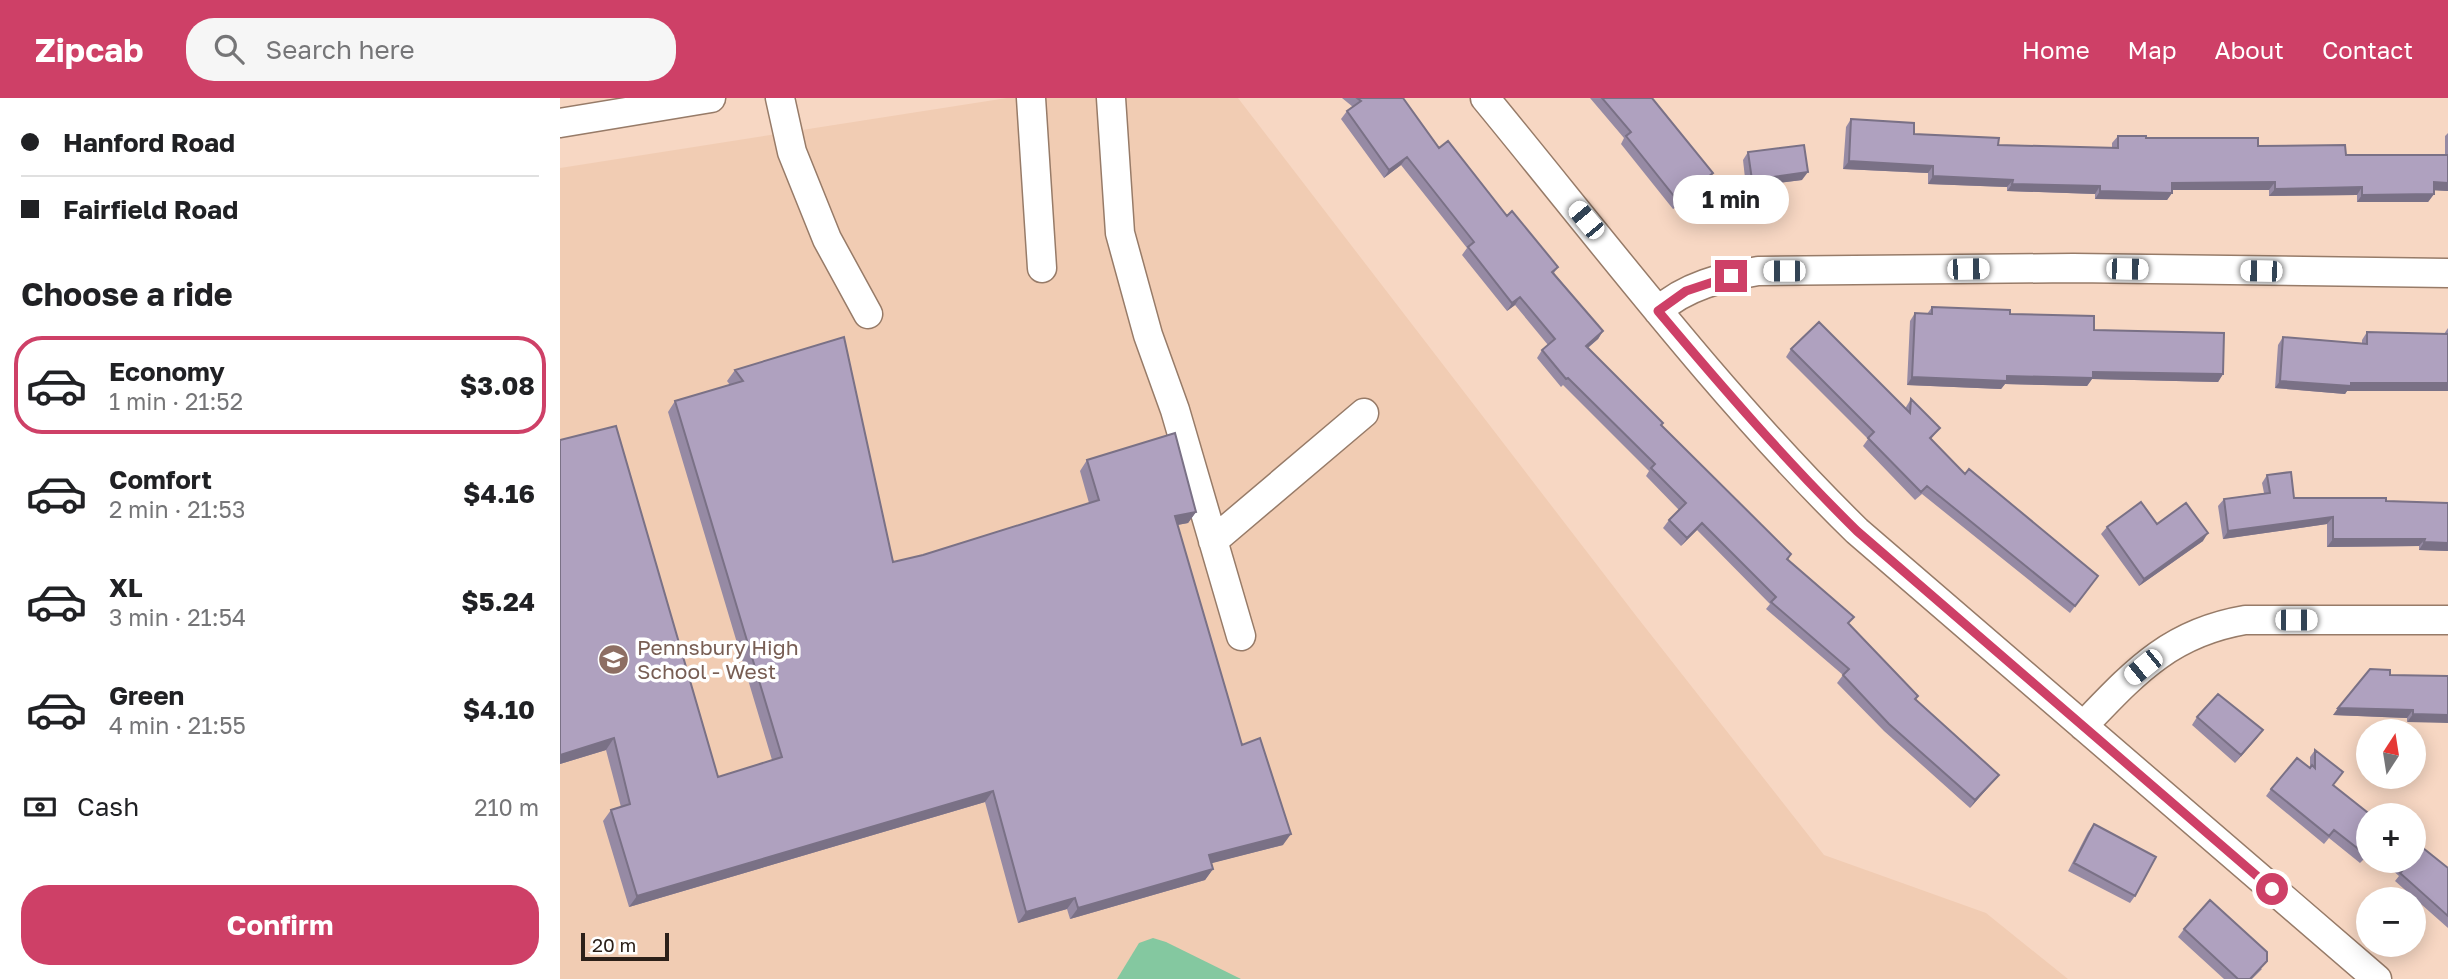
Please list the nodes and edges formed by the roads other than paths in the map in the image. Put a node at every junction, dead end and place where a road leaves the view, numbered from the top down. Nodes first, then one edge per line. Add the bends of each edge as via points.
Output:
1 (711, 98) edge
2 (780, 98) edge
3 (1031, 98) edge
4 (1111, 98) edge
5 (1485, 98) edge
6 (560, 123) edge
7 (1042, 268) dead end
8 (2448, 273) edge
9 (1658, 311) junction
10 (868, 314) dead end
11 (1364, 413) dead end
12 (1220, 536) junction
13 (2448, 620) edge
14 (1241, 636) dead end
15 (2083, 726) junction
16 (2377, 979) edge

1 - 6 street
2 - 10 street via 792,152 827,239
3 - 7 street
4 - 12 street via 1120,233 1148,335
5 - 9 street
8 - 9 street via 2073,268 1758,271 1686,291
9 - 15 street via 1745,414 1832,506
11 - 12 street
12 - 14 street
13 - 15 street via 2245,620 2220,625 2189,635 2158,654
15 - 16 street

